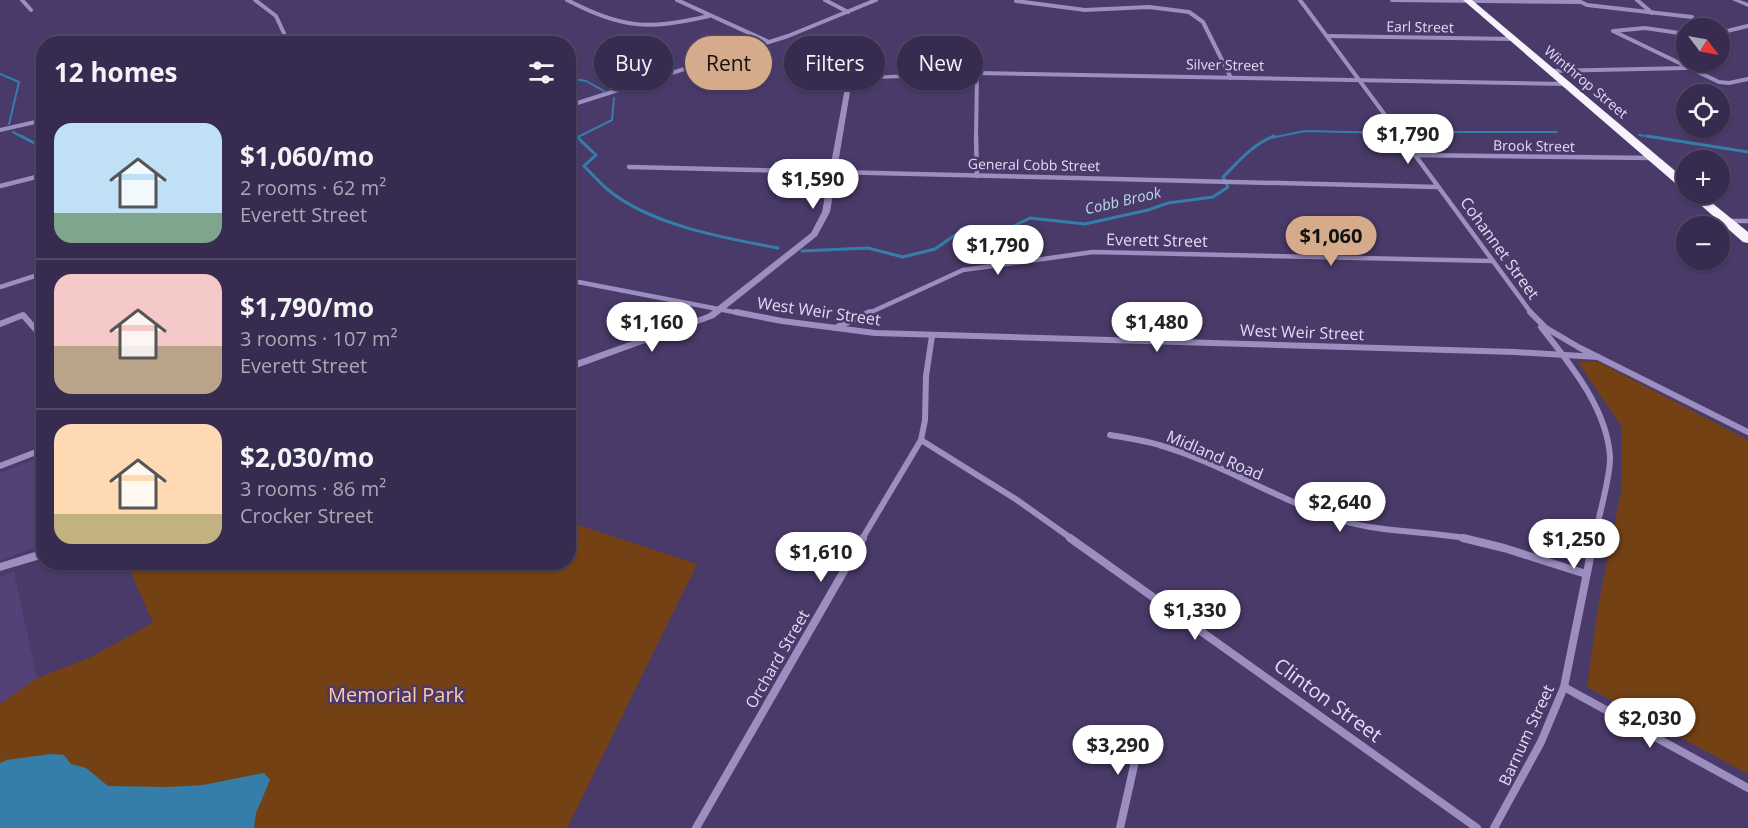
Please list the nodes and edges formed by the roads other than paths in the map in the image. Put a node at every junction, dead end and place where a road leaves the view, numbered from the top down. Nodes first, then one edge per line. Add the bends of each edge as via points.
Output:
1 (22, 0) edge
2 (255, 0) edge
3 (567, 0) edge
4 (677, 0) edge
5 (825, 0) edge
6 (876, 0) edge
7 (1300, 0) edge
8 (1392, 0) edge
9 (1467, 0) edge
10 (1637, 0) edge
11 (1735, 0) edge
12 (1016, 1) edge
13 (1405, 1) edge
14 (1580, 1) edge
15 (1748, 5) edge
16 (31, 10) dead end
17 (849, 12) junction
18 (1653, 13) junction
19 (709, 16) junction
20 (1692, 17) dead end
21 (1748, 26) edge
22 (1730, 30) edge
23 (1676, 33) edge
24 (285, 36) edge
25 (755, 36) edge
26 (1327, 36) junction
27 (1513, 39) junction
28 (772, 41) edge
29 (1676, 62) edge
30 (1676, 68) edge
31 (685, 69) edge
32 (1550, 71) junction
33 (1698, 72) edge
34 (983, 73) edge
35 (897, 76) edge
36 (1231, 78) junction
37 (1748, 79) edge
38 (1359, 80) junction
39 (1565, 84) junction
40 (975, 90) edge
41 (576, 103) edge
42 (36, 122) edge
43 (0, 130) edge
44 (1414, 155) junction
45 (1653, 158) junction
46 (629, 167) dead end
47 (833, 172) junction
48 (977, 176) junction
49 (36, 177) edge
50 (1676, 178) edge
51 (0, 186) edge
52 (1438, 187) junction
53 (1706, 204) edge
54 (1720, 216) edge
55 (1730, 221) edge
56 (1748, 221) edge
57 (1730, 224) edge
58 (1748, 239) edge
59 (1492, 261) junction
60 (36, 276) edge
61 (576, 282) edge
62 (0, 287) edge
63 (720, 310) junction
64 (1534, 317) junction
65 (0, 324) edge
66 (834, 328) junction
67 (36, 330) edge
68 (932, 336) junction
69 (1562, 354) junction
70 (1598, 357) junction
71 (576, 365) edge
72 (1748, 432) edge
73 (1110, 435) dead end
74 (921, 440) junction
75 (36, 452) edge
76 (0, 466) edge
77 (36, 555) edge
78 (0, 567) edge
79 (1586, 574) junction
80 (1564, 687) junction
81 (1142, 730) dead end
82 (1748, 788) edge
83 (696, 828) edge
84 (1120, 828) edge
85 (1477, 828) edge
86 (1494, 828) edge

1 - 16 street
2 - 24 street via 276,16
3 - 19 street via 634,27 668,26
4 - 19 street
5 - 17 street
6 - 17 street
7 - 26 street, Cohannet Street
8 - 13 street
9 - 13 street
9 - 14 street
9 - 27 highway, Winthrop Street
10 - 18 street
11 - 15 street
12 - 36 street via 1085,10 1149,7 1189,12 1203,22
14 - 18 street
17 - 28 street
18 - 20 street
19 - 25 street
21 - 22 street
23 - 29 street via 1638,28 1613,31
26 - 27 street, Earl Street
26 - 38 street, Cohannet Street
27 - 32 highway, Winthrop Street
30 - 32 street
31 - 41 street
32 - 39 highway, Winthrop Street
33 - 37 street via 1721,82
34 - 36 street, Silver Street
35 - 47 street, Silver Street via 849,78
36 - 38 street, Silver Street
38 - 39 street, Silver Street
38 - 44 street, Cohannet Street
39 - 45 highway, Winthrop Street
40 - 48 street
42 - 43 street
44 - 45 street, Brook Street
44 - 52 street, Cohannet Street
45 - 50 highway, Winthrop Street
46 - 47 street, General Cobb Street
47 - 48 street, General Cobb Street
47 - 63 street via 826,212 814,234
48 - 52 street, General Cobb Street
49 - 51 street
52 - 59 street, Cohannet Street
53 - 54 highway
55 - 56 street
57 - 58 highway
59 - 64 street, Cohannet Street
59 - 66 street, Everett Street via 1146,252 1078,254 963,270
60 - 62 street
61 - 63 street, West Weir Street
63 - 66 street, West Weir Street
63 - 71 street via 701,321
64 - 69 street, Barnum Street
64 - 70 street, Cohannet Street via 1556,335
65 - 67 street via 23,315
66 - 68 street, West Weir Street
68 - 69 street, West Weir Street
68 - 74 street, Orchard Street
69 - 70 street, West Weir Street
69 - 79 street, Barnum Street via 1596,410 1609,447 1609,473
70 - 72 street, Cohannet Street
73 - 79 street, Midland Road via 1184,454 1340,520 1468,539
74 - 83 street, Orchard Street
74 - 85 street, Clinton Street via 1017,500
75 - 76 street
77 - 78 street
79 - 80 street, Barnum Street
80 - 82 street
80 - 86 street, Barnum Street via 1541,742
81 - 84 street

